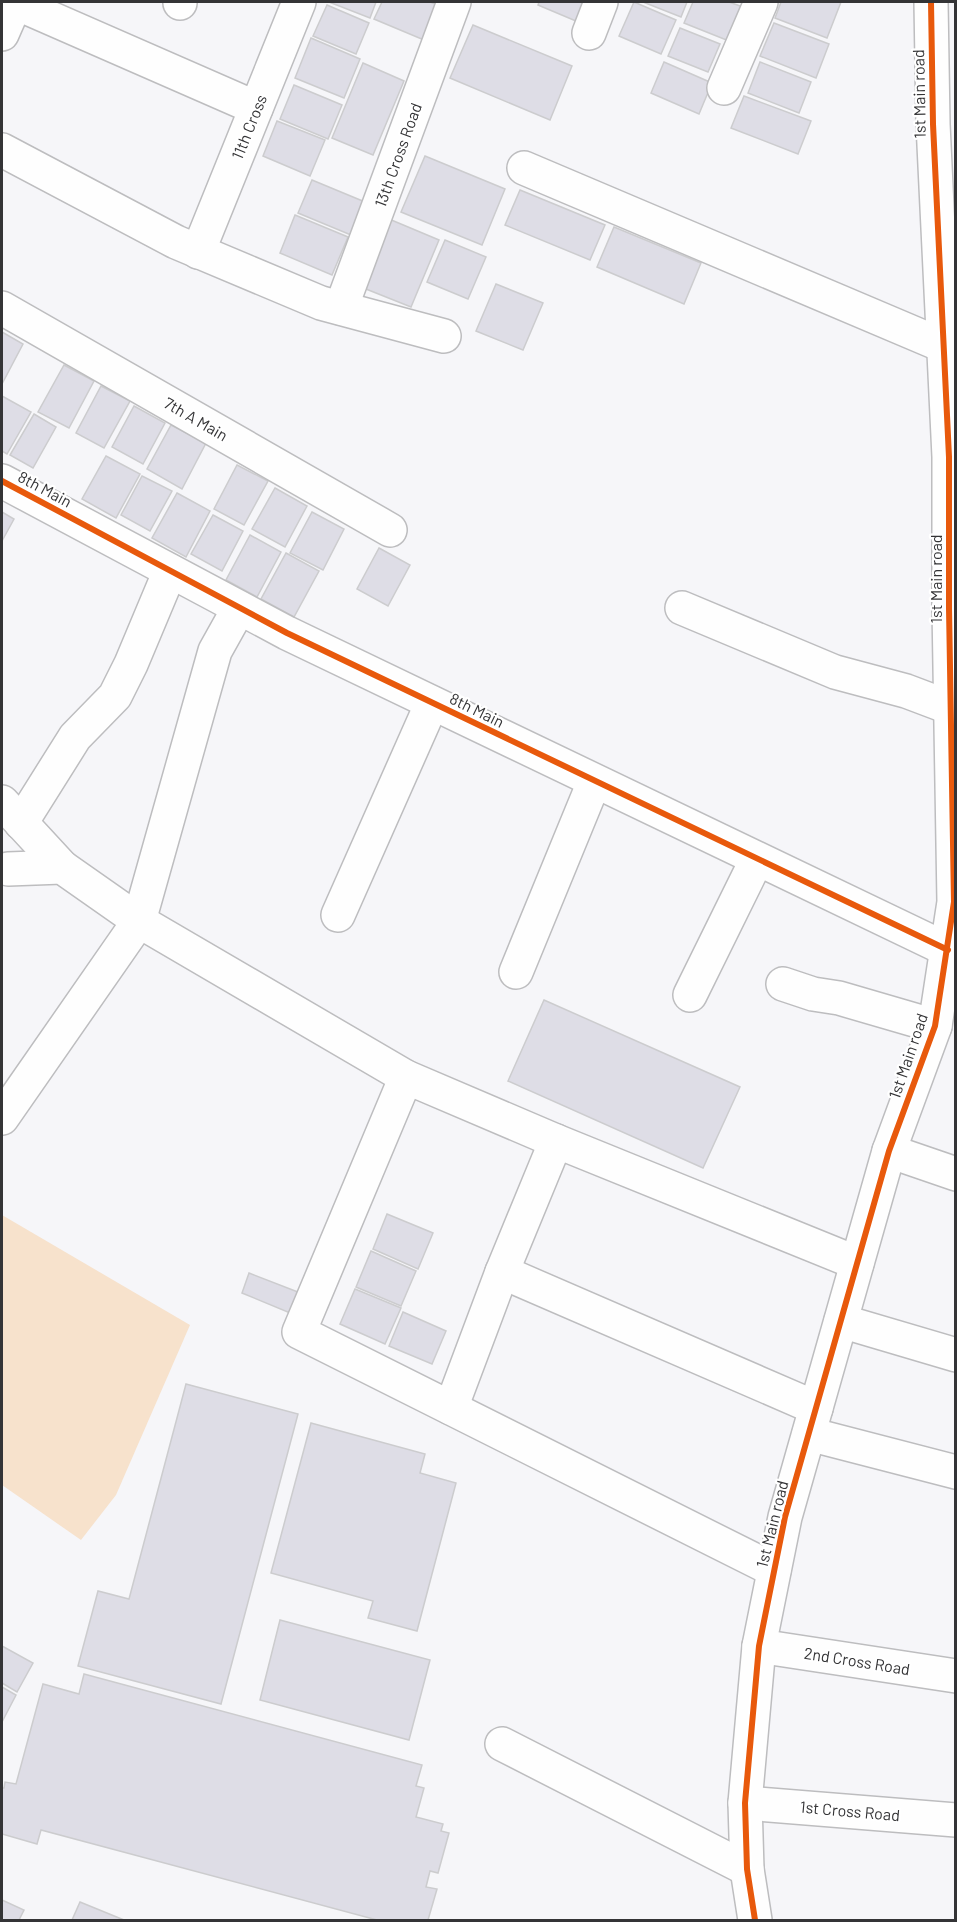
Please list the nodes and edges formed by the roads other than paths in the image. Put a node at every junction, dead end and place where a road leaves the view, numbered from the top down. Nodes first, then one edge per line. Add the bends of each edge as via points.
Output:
1 (16, 2) edge
2 (299, 2) edge
3 (454, 2) edge
4 (602, 2) edge
5 (761, 2) edge
6 (931, 2) edge
7 (589, 33) dead end
8 (2, 34) edge
9 (724, 88) dead end
10 (256, 108) junction
11 (944, 130) edge
12 (2, 150) edge
13 (524, 168) dead end
14 (198, 252) junction
15 (2, 308) edge
16 (341, 308) junction
17 (444, 336) dead end
18 (944, 345) junction
19 (952, 458) edge
20 (2, 481) edge
21 (390, 530) dead end
22 (170, 571) junction
23 (238, 608) junction
24 (682, 608) dead end
25 (952, 609) edge
26 (432, 703) junction
27 (951, 708) junction
28 (954, 771) edge
29 (594, 782) junction
30 (11, 813) edge
31 (757, 859) junction
32 (62, 867) junction
33 (8, 869) dead end
34 (955, 902) edge
35 (338, 915) dead end
36 (139, 921) junction
37 (948, 950) junction
38 (516, 972) dead end
39 (783, 984) dead end
40 (948, 993) edge
41 (690, 995) dead end
42 (935, 1026) junction
43 (406, 1077) junction
44 (2, 1118) edge
45 (556, 1141) junction
46 (889, 1151) junction
47 (956, 1174) edge
48 (857, 1263) junction
49 (502, 1272) junction
50 (840, 1321) junction
51 (956, 1355) edge
52 (451, 1408) junction
53 (813, 1421) junction
54 (956, 1472) edge
55 (774, 1570) junction
56 (759, 1646) junction
57 (956, 1676) edge
58 (502, 1744) dead end
59 (745, 1803) junction
60 (956, 1820) edge
61 (747, 1869) junction
62 (755, 1920) edge

1 - 8 street
1 - 10 street
2 - 10 street, 11th Cross
3 - 16 street, 13th Cross Road
4 - 7 street
5 - 9 street
6 - 11 street, 1st Main road
10 - 14 street, 11th Cross
11 - 18 street, 1st Main road
12 - 14 street
13 - 18 street
14 - 16 street
15 - 21 street, 7th A Main
16 - 17 street
18 - 19 street, 1st Main road
19 - 25 street, 1st Main road
20 - 22 street, 8th Main
22 - 23 street, 8th Main
22 - 30 street via 115,696
23 - 26 street, 8th Main
23 - 36 street via 215,651
24 - 27 street via 835,672
25 - 27 street, 1st Main road
26 - 29 street, 8th Main
26 - 35 street
27 - 28 street, 1st Main road
28 - 34 street, 1st Main road
29 - 31 street, 8th Main
29 - 38 street
30 - 32 street
31 - 37 street, 8th Main
31 - 41 street
32 - 33 street
32 - 36 street
34 - 37 street, 1st Main road
36 - 43 street
36 - 44 street
37 - 40 street, 1st Main road
39 - 42 street
40 - 42 street, 1st Main road
42 - 46 street, 1st Main road
43 - 45 street
43 - 52 street via 299,1332
45 - 48 street
45 - 49 street
46 - 47 street
46 - 48 street, 1st Main road
48 - 50 street, 1st Main road
49 - 52 street
49 - 53 street
50 - 51 street
50 - 53 street, 1st Main road
52 - 55 street
53 - 54 street
53 - 55 street, 1st Main road
55 - 56 street, 1st Main road
56 - 57 street, 2nd Cross Road
56 - 59 street, 1st Main road
58 - 61 street
59 - 60 street, 1st Cross Road
59 - 61 street, 1st Main road
61 - 62 street, 1st Main road

